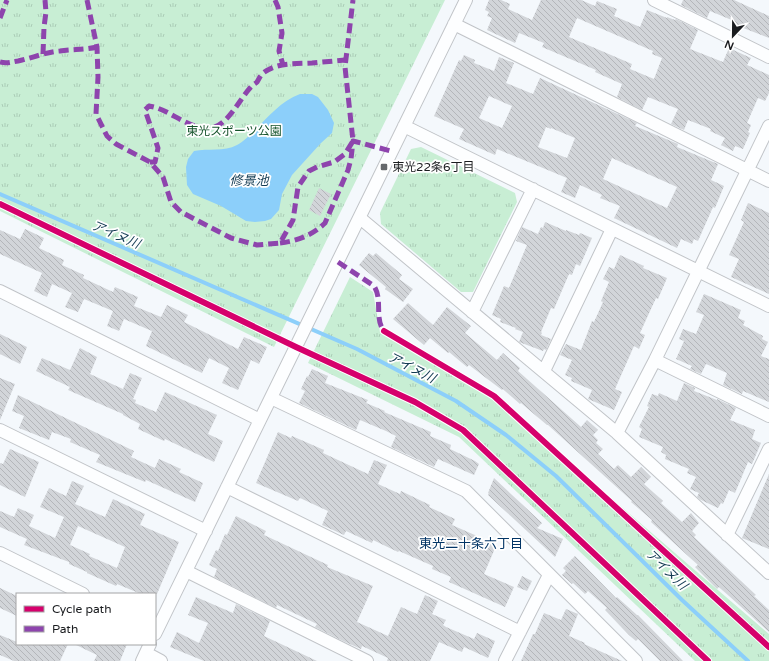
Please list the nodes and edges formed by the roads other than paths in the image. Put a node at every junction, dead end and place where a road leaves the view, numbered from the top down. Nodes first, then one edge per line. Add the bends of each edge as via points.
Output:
1 (466, 0) edge
2 (654, 0) edge
3 (454, 24) junction
4 (769, 57) edge
5 (404, 126) junction
6 (769, 126) edge
7 (747, 170) junction
8 (769, 181) edge
9 (533, 189) junction
10 (360, 218) junction
11 (612, 229) junction
12 (698, 271) junction
13 (0, 291) edge
14 (769, 306) edge
15 (472, 312) junction
16 (655, 360) junction
17 (544, 371) junction
18 (271, 398) junction
19 (769, 416) edge
20 (260, 420) junction
21 (0, 430) edge
22 (617, 433) junction
23 (769, 449) edge
24 (227, 487) junction
25 (206, 531) junction
26 (727, 535) junction
27 (0, 553) edge
28 (186, 571) junction
29 (769, 573) edge
30 (549, 575) junction
31 (82, 593) edge
32 (156, 631) edge
33 (520, 632) junction
34 (146, 653) edge
35 (161, 661) edge
36 (367, 661) edge
37 (506, 661) edge
38 (636, 661) edge

1 - 3 street
2 - 4 street
3 - 5 street
3 - 7 street
5 - 9 street
5 - 10 street
6 - 7 street
7 - 8 street
7 - 12 street
9 - 11 street
9 - 15 street
10 - 15 street
10 - 18 street
11 - 12 street
11 - 17 street
12 - 14 street
12 - 16 street
13 - 20 street
15 - 17 street
16 - 19 street
16 - 22 street
17 - 22 street
18 - 20 street
18 - 30 street via 466,491
20 - 24 street
21 - 25 street
22 - 26 street
23 - 26 street
24 - 25 street
24 - 33 street
25 - 28 street
26 - 29 street
27 - 31 street
28 - 32 street
28 - 36 street
30 - 33 street
30 - 38 street
33 - 37 street
34 - 35 street

